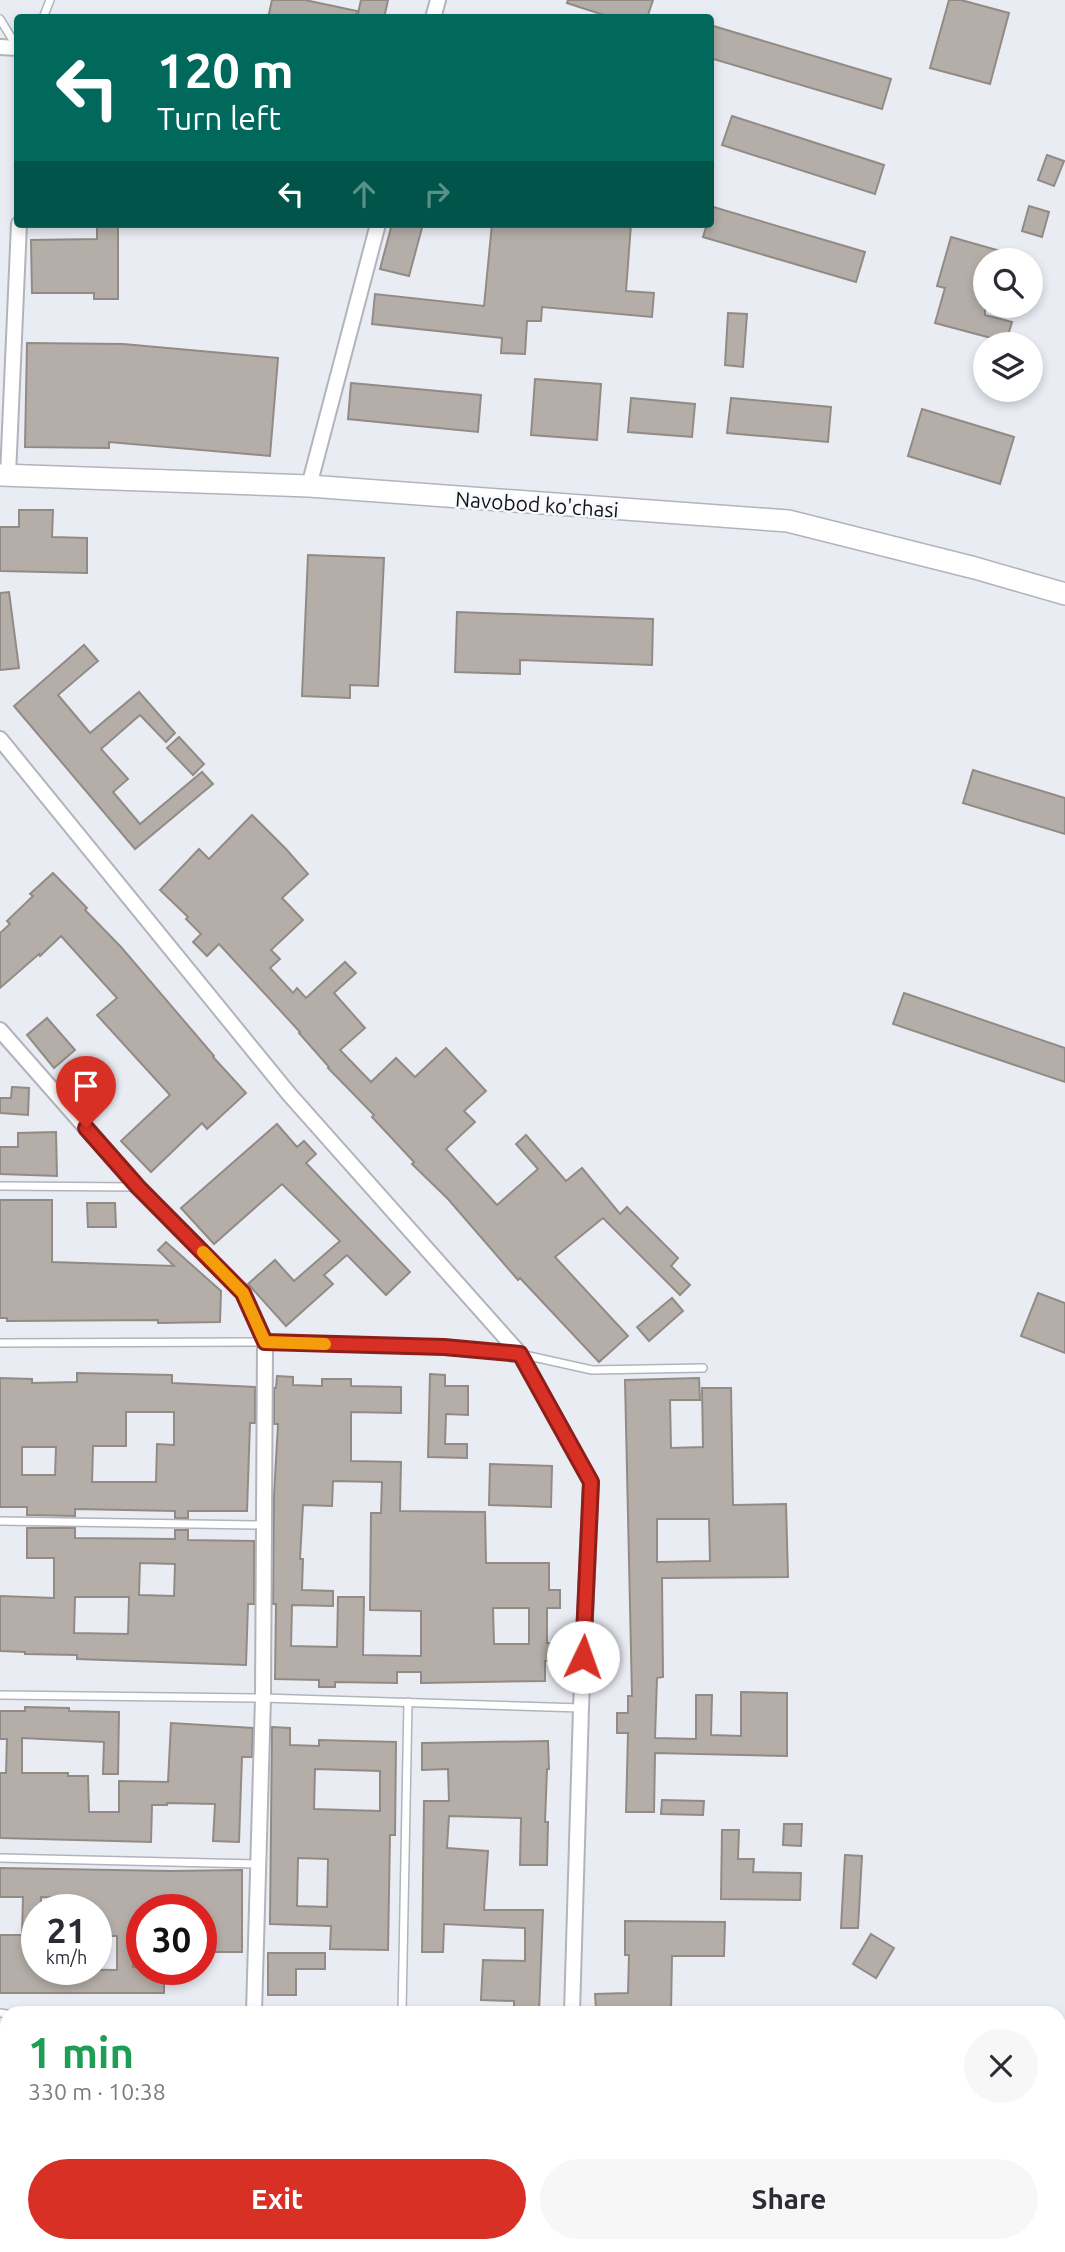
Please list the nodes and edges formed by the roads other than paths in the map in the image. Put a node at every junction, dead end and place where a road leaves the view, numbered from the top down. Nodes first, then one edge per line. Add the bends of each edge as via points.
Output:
1 (0, 19) edge
2 (14, 42) edge
3 (19, 228) edge
4 (377, 228) edge
5 (4, 475) edge
6 (309, 486) junction
7 (1065, 594) edge
8 (0, 739) edge
9 (0, 1030) edge
10 (0, 1186) edge
11 (138, 1187) junction
12 (265, 1342) junction
13 (0, 1343) edge
14 (520, 1354) junction
15 (704, 1368) dead end
16 (0, 1521) edge
17 (263, 1525) junction
18 (0, 1695) edge
19 (263, 1698) junction
20 (408, 1702) junction
21 (581, 1707) junction
22 (0, 1858) edge
23 (258, 1864) junction
24 (254, 2006) edge
25 (402, 2006) edge
26 (572, 2006) edge

1 - 2 lane
3 - 5 street
4 - 6 street
5 - 6 street, Navobod ko'chasi
6 - 7 street, Navobod ko'chasi via 788,521
8 - 14 street via 289,1094
9 - 11 street
10 - 11 lane
11 - 12 street via 243,1293
12 - 13 lane
12 - 14 lane
12 - 17 street
14 - 15 lane via 592,1370
14 - 21 street via 591,1482
16 - 17 lane
17 - 19 street
18 - 19 lane
19 - 20 lane
19 - 23 street
20 - 21 lane
20 - 25 lane
21 - 26 street
22 - 23 lane
23 - 24 street

